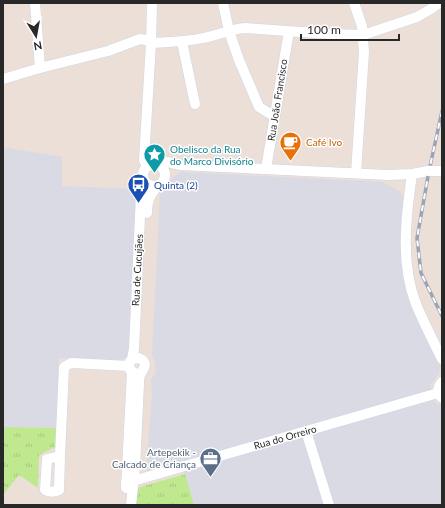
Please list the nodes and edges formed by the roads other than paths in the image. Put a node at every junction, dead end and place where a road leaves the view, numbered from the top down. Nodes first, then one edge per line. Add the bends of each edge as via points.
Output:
1 (35, 3) edge
2 (152, 3) edge
3 (223, 3) edge
4 (354, 3) edge
5 (439, 3) edge
6 (229, 31) junction
7 (289, 31) junction
8 (363, 35) junction
9 (182, 42) junction
10 (151, 43) junction
11 (40, 68) junction
12 (3, 79) edge
13 (195, 104) dead end
14 (274, 116) junction
15 (158, 165) junction
16 (181, 165) junction
17 (147, 167) junction
18 (266, 169) junction
19 (442, 171) edge
20 (356, 173) junction
21 (412, 174) junction
22 (388, 175) junction
23 (144, 181) junction
24 (162, 181) junction
25 (410, 187) junction
26 (442, 359) edge
27 (135, 366) junction
28 (442, 382) edge
29 (440, 395) edge
30 (306, 431) junction
31 (60, 456) dead end
32 (129, 482) junction
33 (125, 505) edge
34 (130, 505) edge
35 (329, 505) edge

1 - 11 street
2 - 10 street
3 - 6 street
4 - 8 street
5 - 8 street via 417,16
6 - 7 street via 246,28
6 - 9 street
6 - 14 street via 259,107
7 - 8 street
7 - 14 street, Rua João Francisco
8 - 20 street
9 - 10 street
9 - 13 street
10 - 11 street via 140,39 108,51
10 - 17 street via 144,160
11 - 12 street
14 - 18 street, Rua João Francisco
15 - 16 street via 167,162
15 - 17 street via 152,164
15 - 24 street via 164,170
16 - 18 street
16 - 24 street, Rua de Cucujães via 172,169
17 - 23 street via 143,173
18 - 20 street
19 - 21 street, bridge
20 - 22 street
21 - 22 street
21 - 25 street
22 - 25 street
23 - 24 street via 152,186
23 - 27 street, Rua de Cucujães via 141,194
24 - 27 street, Rua de Cucujães via 147,201 140,349
25 - 26 street via 406,233 408,275 416,303
27 - 31 street via 71,363 64,367
27 - 32 street, Rua de Cucujães
28 - 29 street via 438,387
29 - 30 street, Rua do Orreiro
30 - 32 street, Rua do Orreiro
30 - 35 street
32 - 33 street, Rua de Cucujães
32 - 34 street, Rua de Cucujães

